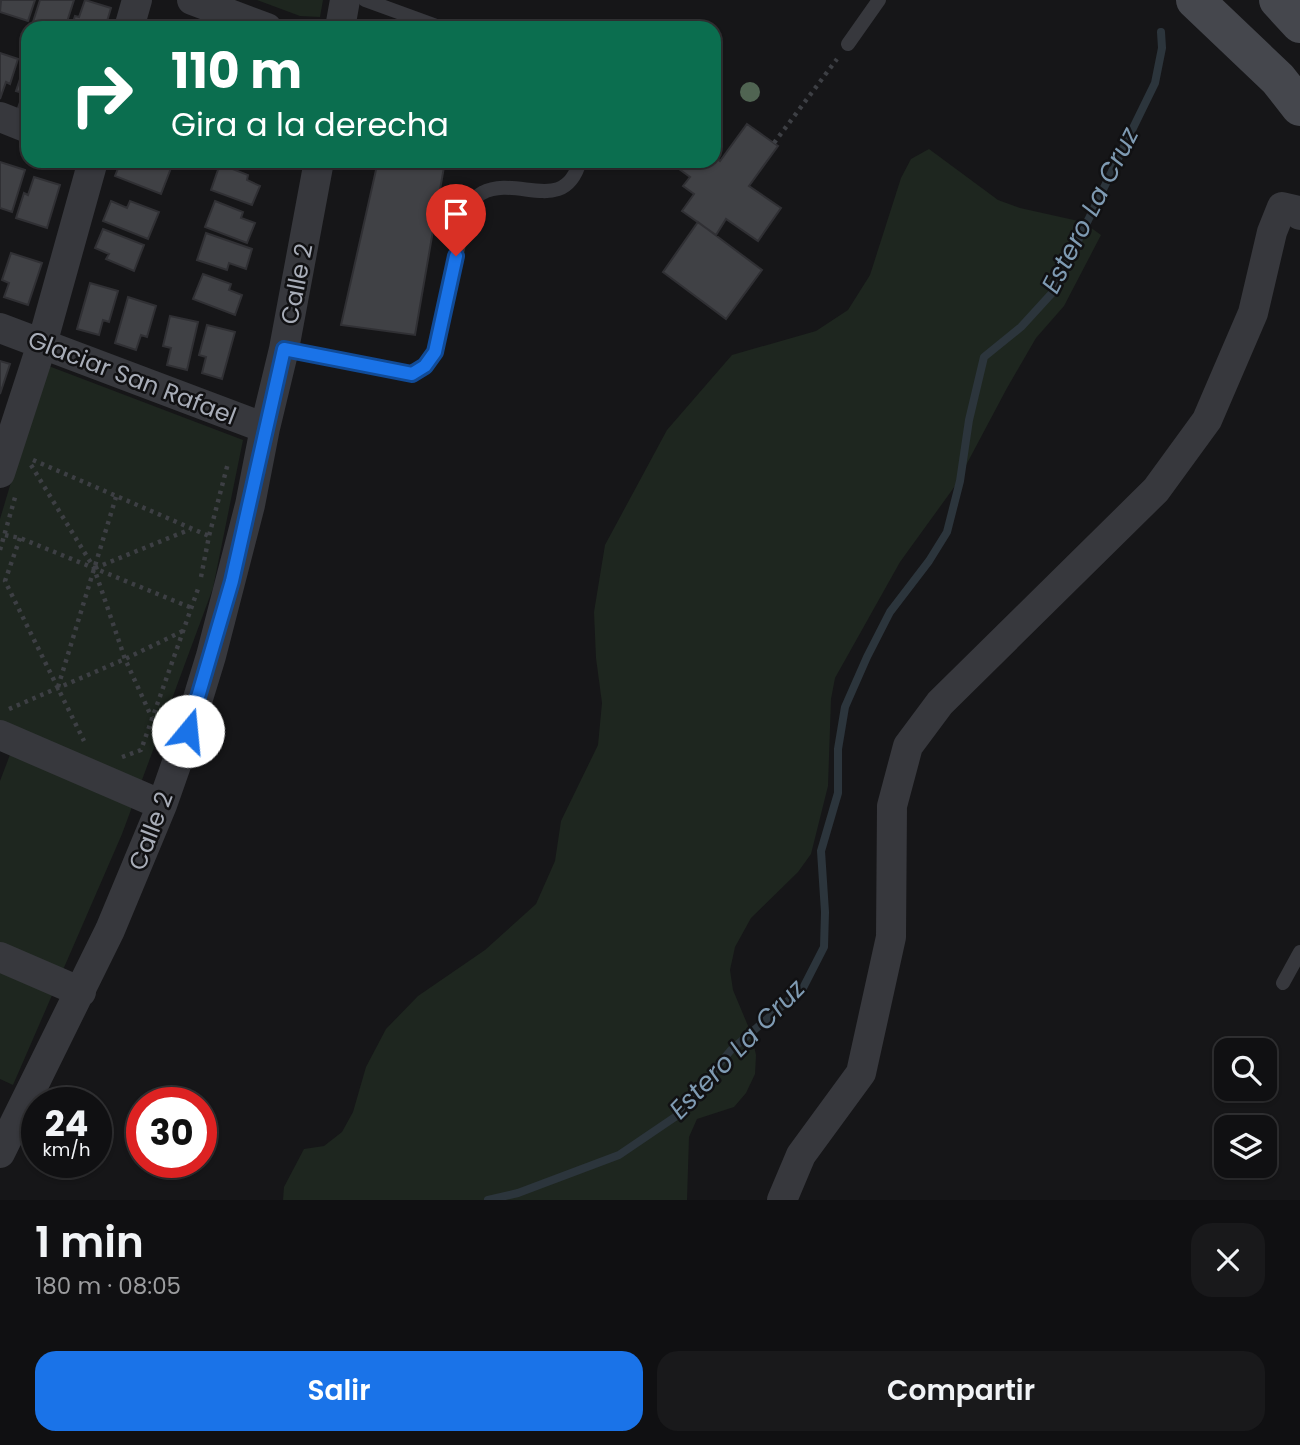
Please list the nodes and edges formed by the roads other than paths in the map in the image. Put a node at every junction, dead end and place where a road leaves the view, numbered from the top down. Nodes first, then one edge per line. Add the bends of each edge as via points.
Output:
1 (137, 0) edge
2 (192, 0) edge
3 (345, 0) edge
4 (365, 0) edge
5 (879, 0) edge
6 (1195, 0) edge
7 (1278, 0) edge
8 (131, 21) edge
9 (248, 21) edge
10 (341, 21) edge
11 (423, 21) edge
12 (1300, 24) edge
13 (848, 44) road end
14 (1300, 107) edge
15 (0, 117) edge
16 (21, 125) edge
17 (91, 168) edge
18 (318, 168) edge
19 (578, 168) edge
20 (1300, 215) edge
21 (0, 328) edge
22 (42, 344) junction
23 (284, 349) junction
24 (265, 428) junction
25 (14, 476) edge
26 (5, 718) edge
27 (162, 805) junction
28 (1300, 952) edge
29 (0, 957) edge
30 (1283, 983) dead end
31 (81, 992) junction
32 (0, 1153) edge
33 (782, 1200) edge

1 - 8 street
2 - 9 street
3 - 10 street
4 - 11 lane
5 - 13 lane
6 - 14 main road via 1278,79
7 - 12 main road
15 - 16 street
17 - 22 street
18 - 23 street, Calle 2
19 - 23 lane via 561,189 499,188 481,193 467,208 435,352 425,366 412,374
20 - 33 street via 1282,206 1253,313 1207,420 1156,490 940,703 908,746 892,806 891,937 861,1073 801,1155
21 - 22 street, Glaciar San Rafael
22 - 24 street, Glaciar San Rafael
22 - 25 street
23 - 24 street, Calle 2
24 - 27 street, Calle 2 via 222,618
26 - 27 street
27 - 31 street, Calle 2
28 - 30 lane
29 - 31 street
31 - 32 street, Calle 2

